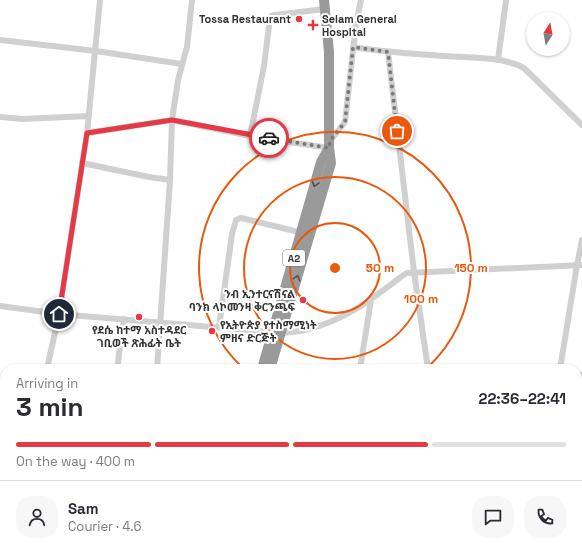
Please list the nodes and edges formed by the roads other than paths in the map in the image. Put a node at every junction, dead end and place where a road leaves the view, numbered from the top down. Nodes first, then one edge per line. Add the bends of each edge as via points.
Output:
1 (100, 0) edge
2 (192, 0) edge
3 (361, 0) edge
4 (506, 0) edge
5 (325, 4) edge
6 (0, 40) edge
7 (353, 47) junction
8 (96, 51) junction
9 (388, 52) junction
10 (498, 60) junction
11 (182, 64) junction
12 (89, 116) junction
13 (0, 117) edge
14 (172, 120) junction
15 (582, 125) edge
16 (87, 133) junction
17 (250, 136) junction
18 (329, 144) junction
19 (82, 163) junction
20 (170, 180) junction
21 (306, 233) junction
22 (582, 240) edge
23 (579, 265) edge
24 (414, 272) junction
25 (371, 300) junction
26 (0, 306) edge
27 (59, 314) junction
28 (124, 319) junction
29 (161, 322) junction
30 (220, 327) junction
31 (276, 332) junction
32 (48, 364) edge
33 (118, 364) edge
34 (157, 364) edge
35 (264, 364) edge
36 (271, 364) edge
37 (361, 364) edge
38 (427, 364) edge
39 (561, 364) edge

1 - 8 street
2 - 11 street via 187,47
3 - 7 street
4 - 10 street
5 - 17 street via 271,16
5 - 18 highway, A2 via 329,52
6 - 8 street
7 - 9 street
7 - 18 street via 345,122
8 - 11 street
8 - 12 street
9 - 10 street
9 - 24 street
10 - 15 street via 524,68
11 - 14 street
12 - 13 street via 22,119
12 - 16 street
14 - 16 street
14 - 17 street
14 - 20 street
16 - 19 street
17 - 18 street
18 - 21 highway, A2 via 331,163
19 - 20 street
19 - 27 street
20 - 29 street
21 - 30 street via 241,218 236,220
21 - 31 highway, A2
22 - 23 street
23 - 24 street
23 - 39 street
24 - 25 street via 402,276
24 - 38 street
25 - 31 street via 345,316 320,326
25 - 37 street
26 - 27 street
27 - 28 street
27 - 32 street
28 - 29 street
28 - 33 street
29 - 30 street
29 - 34 street
30 - 31 street
31 - 35 highway, A2
31 - 36 highway, A2

